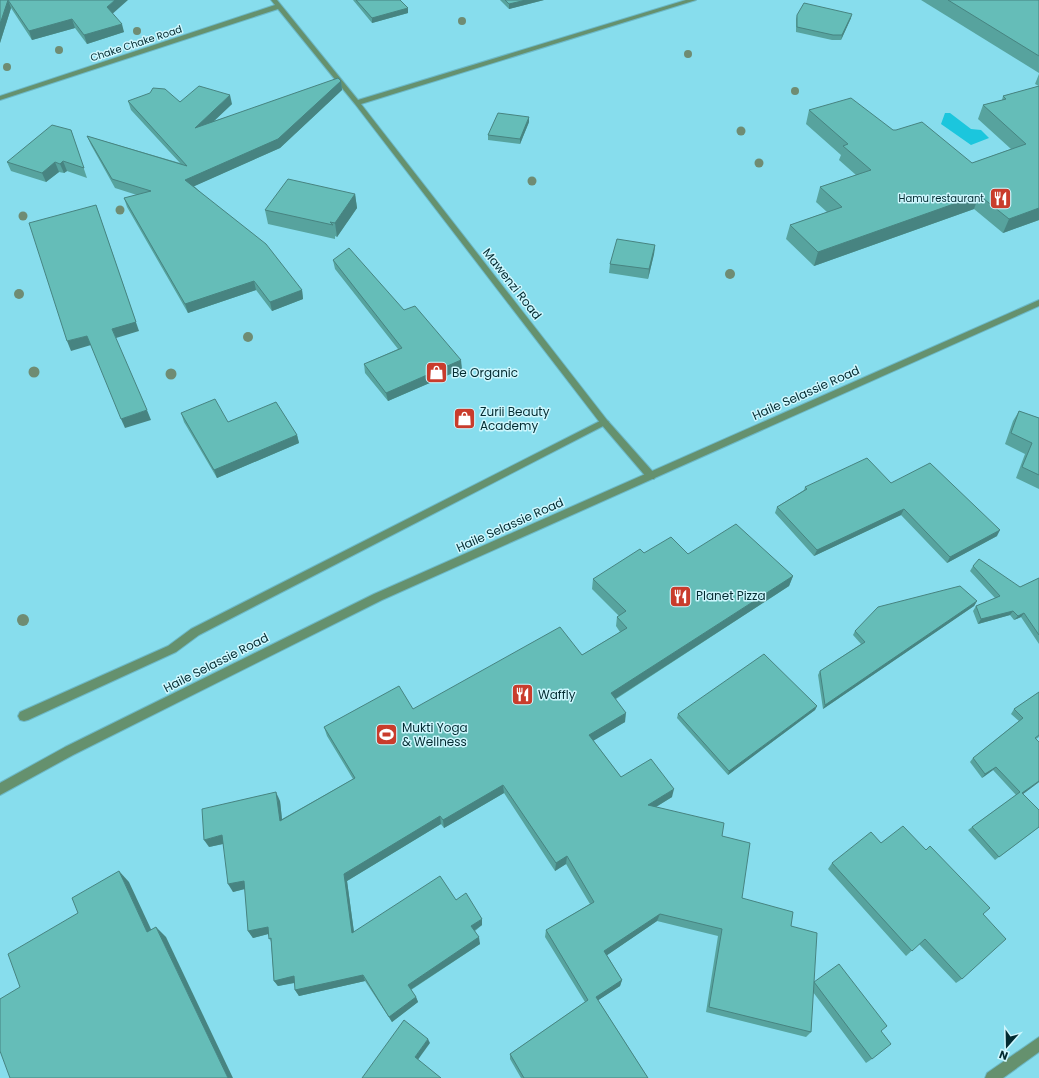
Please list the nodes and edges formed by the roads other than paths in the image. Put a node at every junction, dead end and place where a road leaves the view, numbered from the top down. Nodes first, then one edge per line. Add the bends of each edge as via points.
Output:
1 (694, 0) edge
2 (276, 3) edge
3 (0, 98) edge
4 (358, 103) junction
5 (1039, 303) edge
6 (604, 422) junction
7 (651, 476) junction
8 (24, 716) dead end
9 (0, 789) edge
10 (1039, 1044) edge
11 (992, 1078) edge

1 - 4 street
2 - 3 street, Chake Chake Road
2 - 4 street, Mawenzi Road
4 - 6 street, Mawenzi Road
5 - 7 street, Haile Selassie Road
6 - 7 street, Mawenzi Road
6 - 8 street via 195,632 172,649
7 - 9 street, Haile Selassie Road via 378,597 69,751
10 - 11 street

